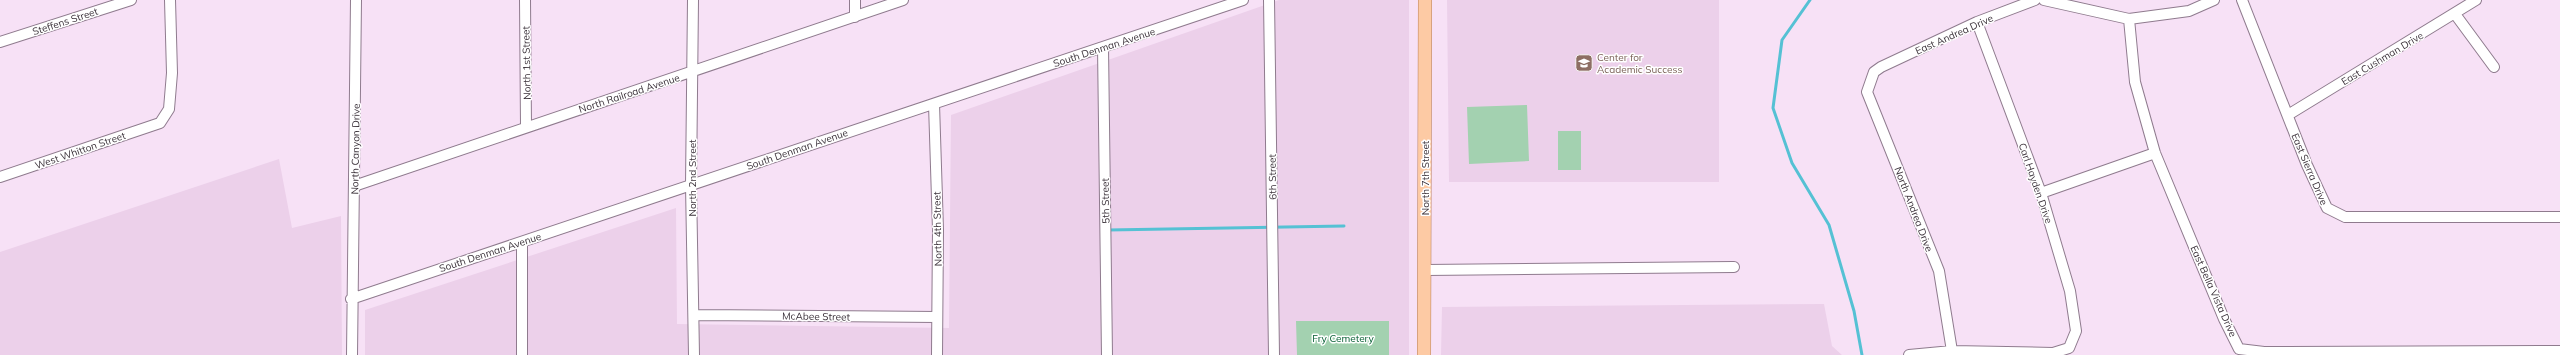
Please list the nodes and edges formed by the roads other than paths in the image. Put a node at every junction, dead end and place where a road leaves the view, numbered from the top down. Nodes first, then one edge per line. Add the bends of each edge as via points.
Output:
1 (131, 0) edge
2 (170, 0) edge
3 (356, 0) edge
4 (525, 0) edge
5 (693, 0) edge
6 (855, 0) edge
7 (903, 0) edge
8 (1243, 0) edge
9 (1269, 0) edge
10 (1425, 0) edge
11 (2035, 0) edge
12 (2044, 0) edge
13 (2214, 0) edge
14 (2242, 0) edge
15 (2476, 0) edge
16 (2455, 14) junction
17 (855, 17) junction
18 (2129, 18) junction
19 (1977, 22) junction
20 (0, 42) edge
21 (1103, 47) junction
22 (2494, 67) dead end
23 (694, 72) junction
24 (1874, 72) joint
25 (934, 104) junction
26 (2288, 115) junction
27 (526, 126) junction
28 (2155, 153) junction
29 (0, 177) edge
30 (691, 185) junction
31 (354, 186) junction
32 (2041, 193) junction
33 (2560, 217) edge
34 (522, 242) junction
35 (1734, 267) dead end
36 (1425, 270) junction
37 (351, 299) junction
38 (694, 315) junction
39 (937, 317) junction
40 (1952, 351) junction
41 (2560, 351) edge
42 (352, 355) edge
43 (522, 355) edge
44 (694, 355) edge
45 (938, 355) edge
46 (1107, 355) edge
47 (1274, 355) edge
48 (1424, 355) edge
49 (1909, 355) edge

1 - 20 street, Steffens Street
2 - 29 street, West Whitton Street via 172,73 169,108 160,123
3 - 31 street, North Canyon Drive
4 - 27 street, North 1st Street
5 - 23 street, North 2nd Street
6 - 17 street
7 - 17 street, North Railroad Avenue
8 - 21 street, South Denman Avenue
9 - 47 street, 6th Street
10 - 36 main road, North 7th Street
11 - 19 street, East Andrea Drive
12 - 18 street
13 - 18 street via 2189,10
14 - 26 street, East Sierra Drive
15 - 16 street, East Cushman Drive
16 - 22 street
16 - 26 street, East Cushman Drive
17 - 23 street, North Railroad Avenue
18 - 28 street, East Bella Vista Drive via 2135,82
19 - 24 street, East Andrea Drive
19 - 32 street, Carl Hayden Drive
21 - 25 street, South Denman Avenue
21 - 46 street, 5th Street
23 - 27 street, North Railroad Avenue
23 - 30 street, North 2nd Street
24 - 40 street, North Andrea Drive via 1867,92 1939,271
25 - 30 street, South Denman Avenue
25 - 39 street, North 4th Street
26 - 33 street, East Sierra Drive via 2327,208 2345,217
27 - 31 street, North Railroad Avenue
28 - 32 street
28 - 41 street, East Bella Vista Drive via 2239,349 2264,352
30 - 34 street, South Denman Avenue
30 - 38 street, North 2nd Street
31 - 37 street, North Canyon Drive
32 - 40 street, Carl Hayden Drive via 2070,291 2076,331 2069,348 2053,353
34 - 37 street, South Denman Avenue
34 - 43 street
35 - 36 street
36 - 48 main road, North 7th Street
37 - 42 street, North Canyon Drive
38 - 39 street, McAbee Street
38 - 44 street, North 2nd Street
39 - 45 street, North 4th Street
40 - 49 street

